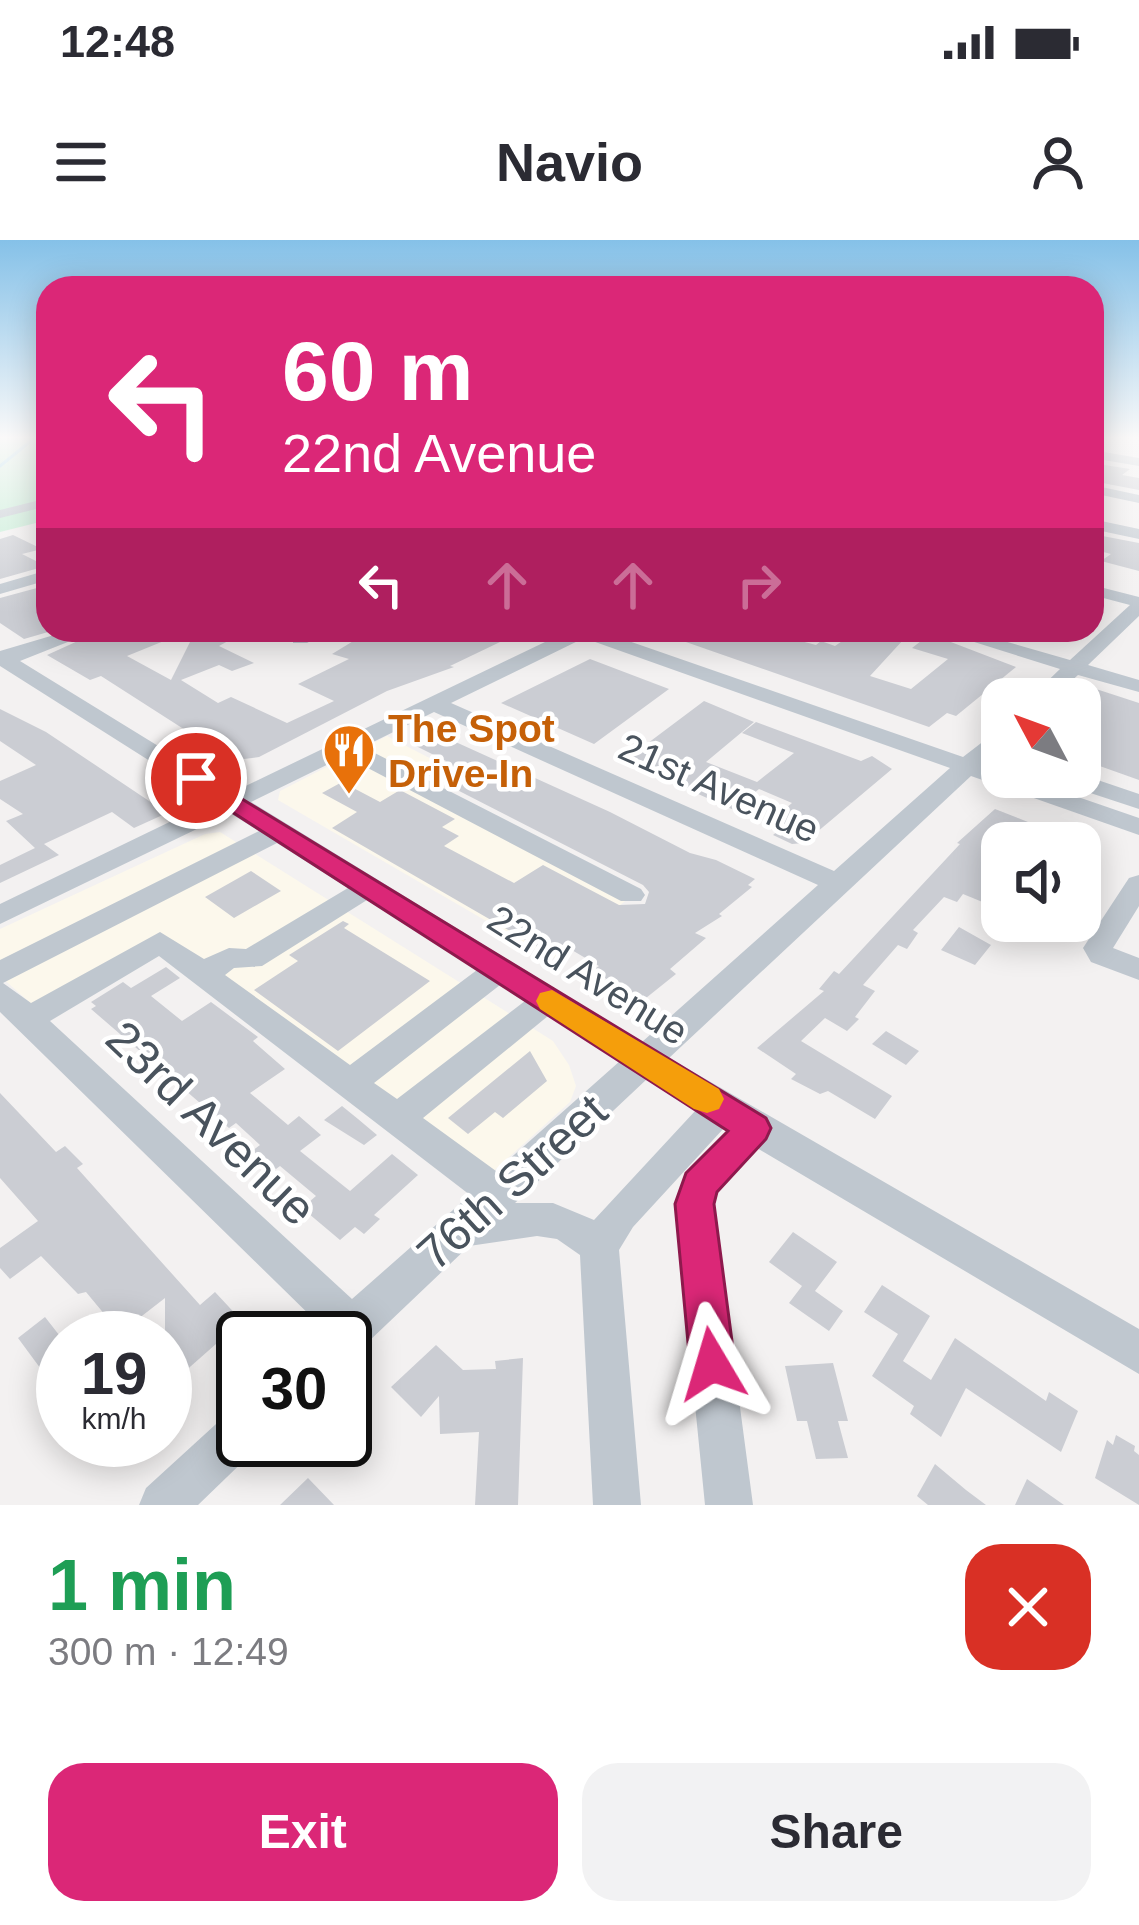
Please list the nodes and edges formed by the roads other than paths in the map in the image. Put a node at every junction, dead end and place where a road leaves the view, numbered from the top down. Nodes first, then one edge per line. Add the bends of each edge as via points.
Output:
1 (36, 505) edge
2 (0, 514) edge
3 (1104, 527) edge
4 (1139, 534) edge
5 (36, 579) edge
6 (0, 590) edge
7 (1104, 594) edge
8 (1139, 604) edge
9 (1104, 638) edge
10 (52, 642) edge
11 (558, 642) edge
12 (622, 642) edge
13 (987, 642) edge
14 (1100, 642) edge
15 (2, 658) edge
16 (1074, 667) junction
17 (1062, 678) edge
18 (1139, 686) edge
19 (435, 704) junction
20 (346, 747) junction
21 (981, 749) edge
22 (981, 758) edge
23 (1101, 789) edge
24 (1082, 798) edge
25 (234, 802) junction
26 (1139, 802) edge
27 (1139, 827) edge
28 (280, 831) junction
29 (839, 884) junction
30 (1139, 884) edge
31 (369, 887) junction
32 (631, 895) dead end
33 (0, 915) edge
34 (500, 969) junction
35 (1139, 970) edge
36 (0, 973) edge
37 (203, 974) junction
38 (0, 993) edge
39 (548, 999) junction
40 (29, 1019) junction
41 (647, 1061) junction
42 (350, 1084) junction
43 (737, 1118) junction
44 (397, 1119) junction
45 (499, 1195) junction
46 (460, 1230) junction
47 (599, 1247) junction
48 (324, 1311) edge
49 (370, 1311) edge
50 (1139, 1353) edge
51 (216, 1455) edge
52 (163, 1505) edge
53 (617, 1505) edge
54 (729, 1505) edge

1 - 2 street
3 - 4 street
5 - 6 street
7 - 8 street
8 - 9 street
10 - 15 street
11 - 19 street
12 - 21 street
13 - 16 street
14 - 16 street
15 - 25 street, 22nd Avenue
16 - 17 street
16 - 18 street
19 - 20 street
19 - 29 street, 21st Avenue
20 - 25 street
20 - 32 street
22 - 29 street, 76th Street
23 - 26 street
24 - 27 street
25 - 28 street, 22nd Avenue
25 - 33 street
28 - 31 street, 22nd Avenue
28 - 36 street
29 - 41 street, 76th Street
30 - 35 street via 1098,948
31 - 34 street, 22nd Avenue
31 - 37 street via 251,959 229,958
34 - 39 street, 22nd Avenue
34 - 42 street
37 - 40 street via 160,942
37 - 42 street
38 - 40 street, 23rd Avenue
39 - 41 street, 22nd Avenue
39 - 44 street
40 - 48 street, 23rd Avenue
41 - 43 street, 22nd Avenue
41 - 45 street, 76th Street
42 - 44 street
43 - 47 street via 619,1215
43 - 50 street, 22nd Avenue
43 - 54 street via 694,1204
44 - 45 street
45 - 46 street, 76th Street
46 - 47 street via 557,1218
46 - 49 street, 76th Street
47 - 53 street
51 - 52 street

